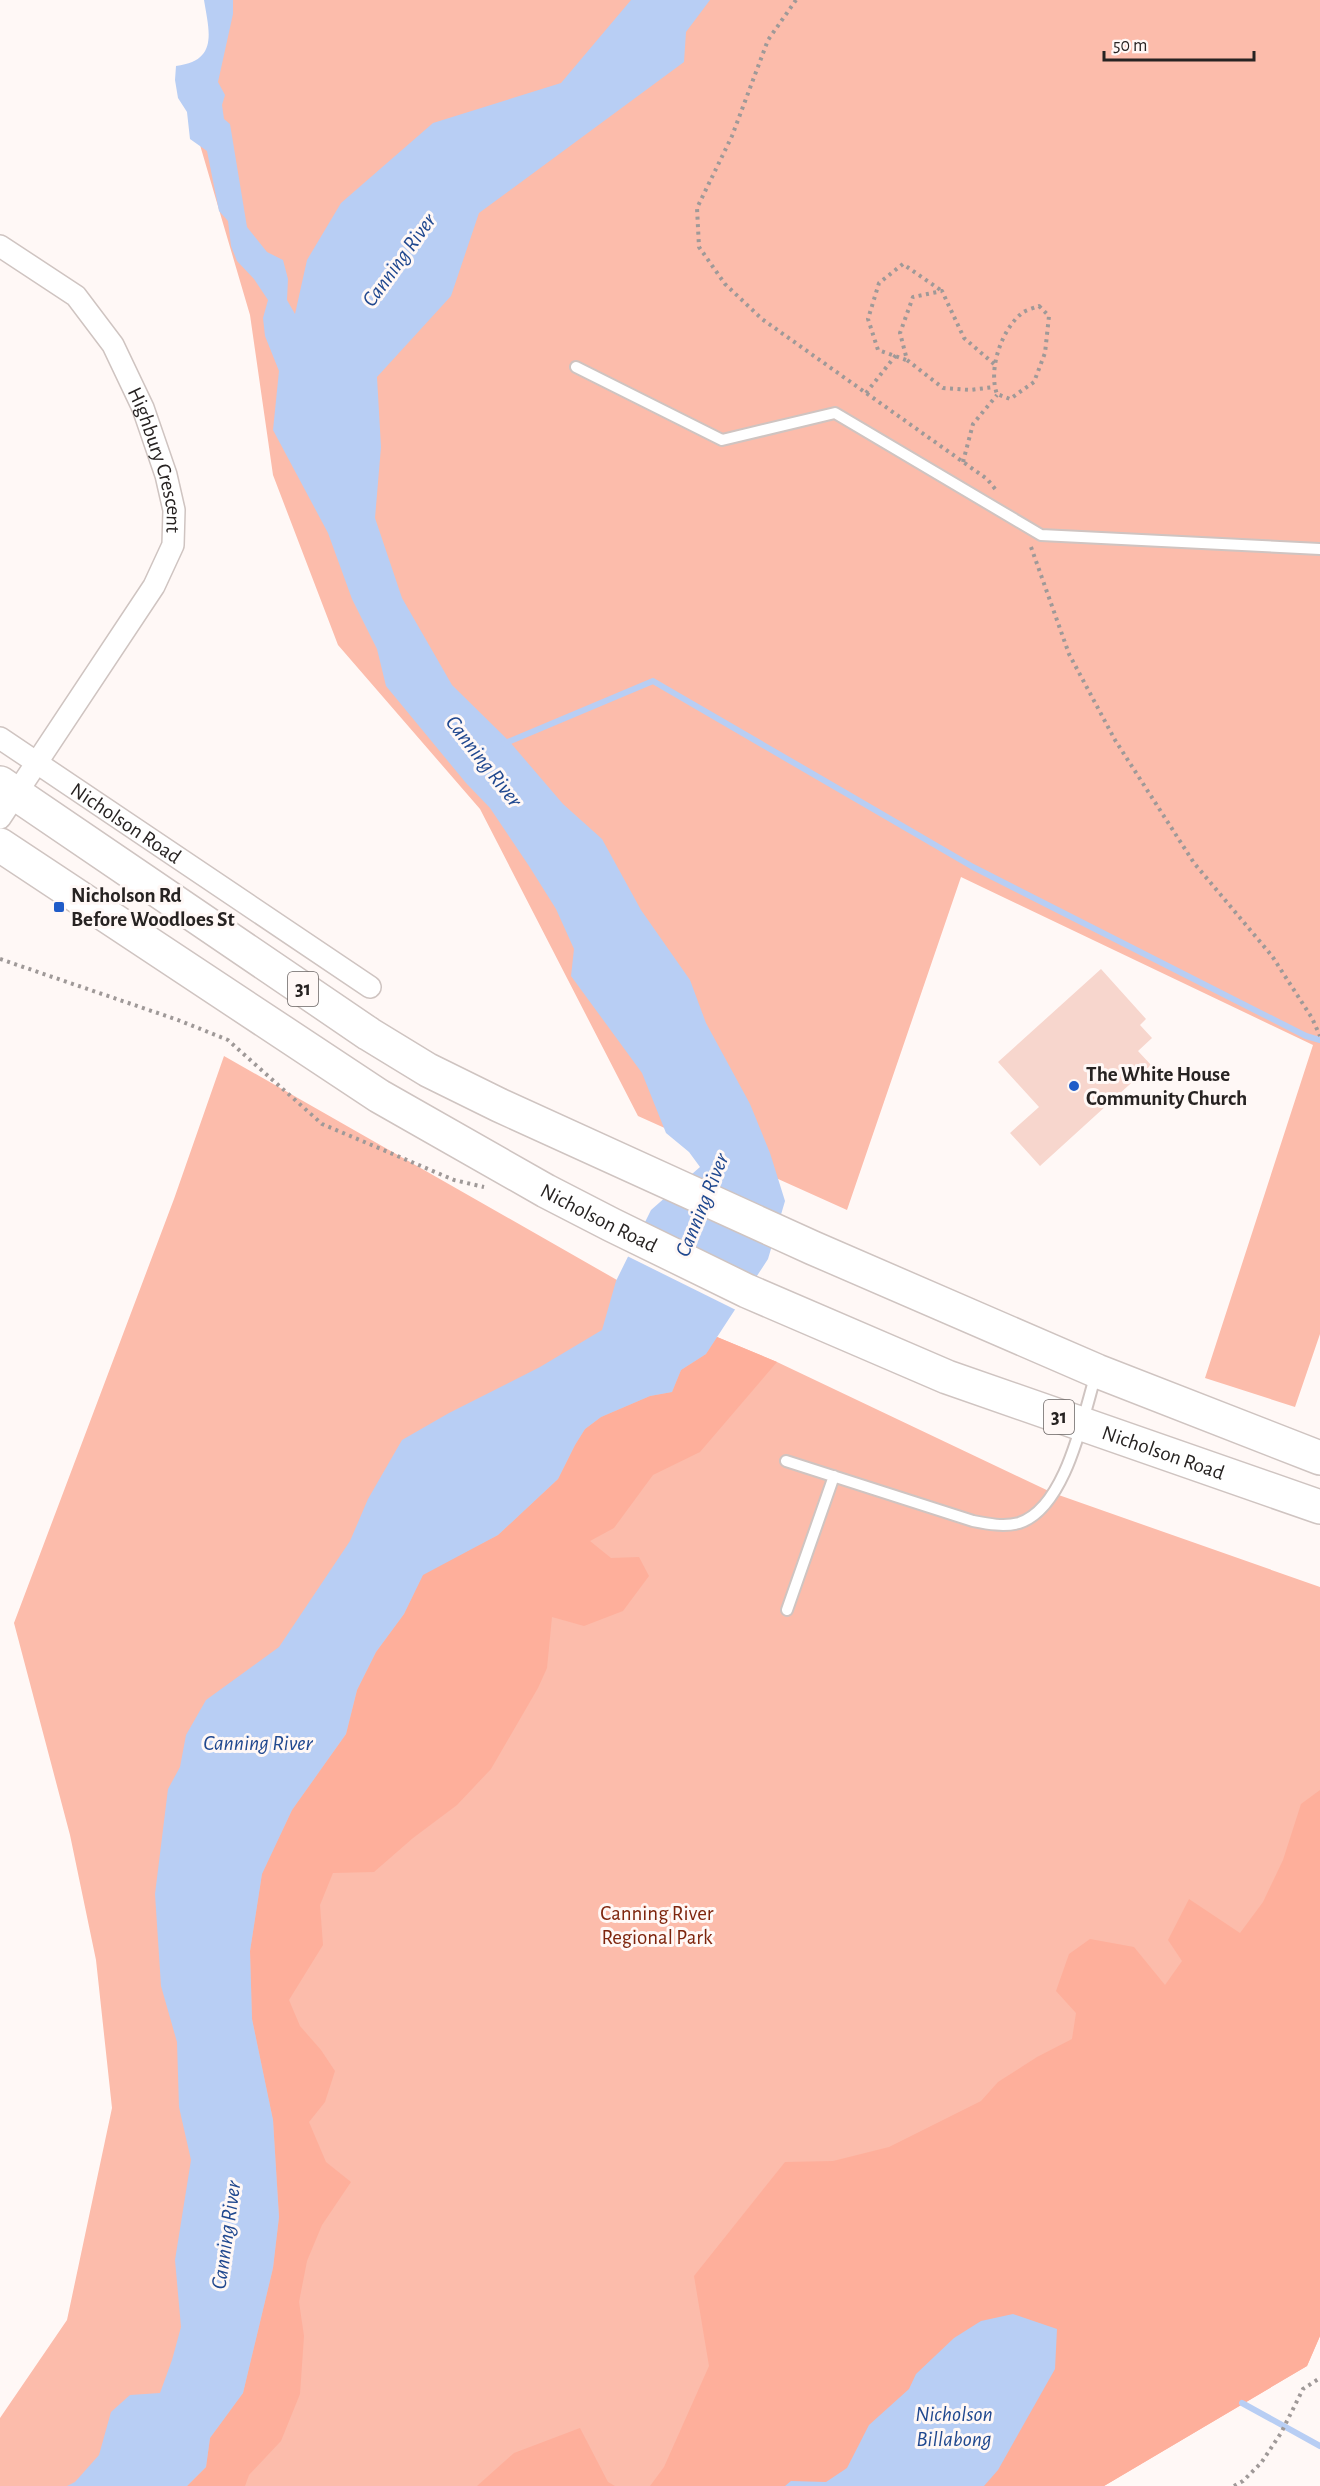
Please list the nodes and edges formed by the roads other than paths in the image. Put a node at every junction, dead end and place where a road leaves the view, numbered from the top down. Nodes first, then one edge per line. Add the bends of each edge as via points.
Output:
1 (0, 246) edge
2 (576, 367) dead end
3 (1320, 549) edge
4 (0, 738) edge
5 (37, 763) junction
6 (5, 798) edge
7 (0, 844) edge
8 (370, 987) dead end
9 (1097, 1371) junction
10 (1081, 1425) junction
11 (1320, 1458) edge
12 (786, 1461) dead end
13 (834, 1476) junction
14 (1320, 1507) edge
15 (787, 1610) dead end

1 - 5 street, Highbury Crescent via 76,296 113,345 143,408 174,510 174,545 154,586
2 - 3 lane via 722,440 835,412 1041,535
4 - 5 street, Nicholson Road
5 - 6 street, Highbury Crescent
5 - 8 street, Nicholson Road
6 - 9 main road, Nicholson Road / 31 via 428,1070 813,1248
7 - 10 main road, Nicholson Road / 31 via 379,1096 546,1191 817,1322 947,1377
9 - 10 lane
9 - 11 main road, Nicholson Road / 31
10 - 13 lane via 1053,1493 1038,1512 1019,1523 973,1521
10 - 14 main road, Nicholson Road / 31
12 - 13 lane
13 - 15 lane

